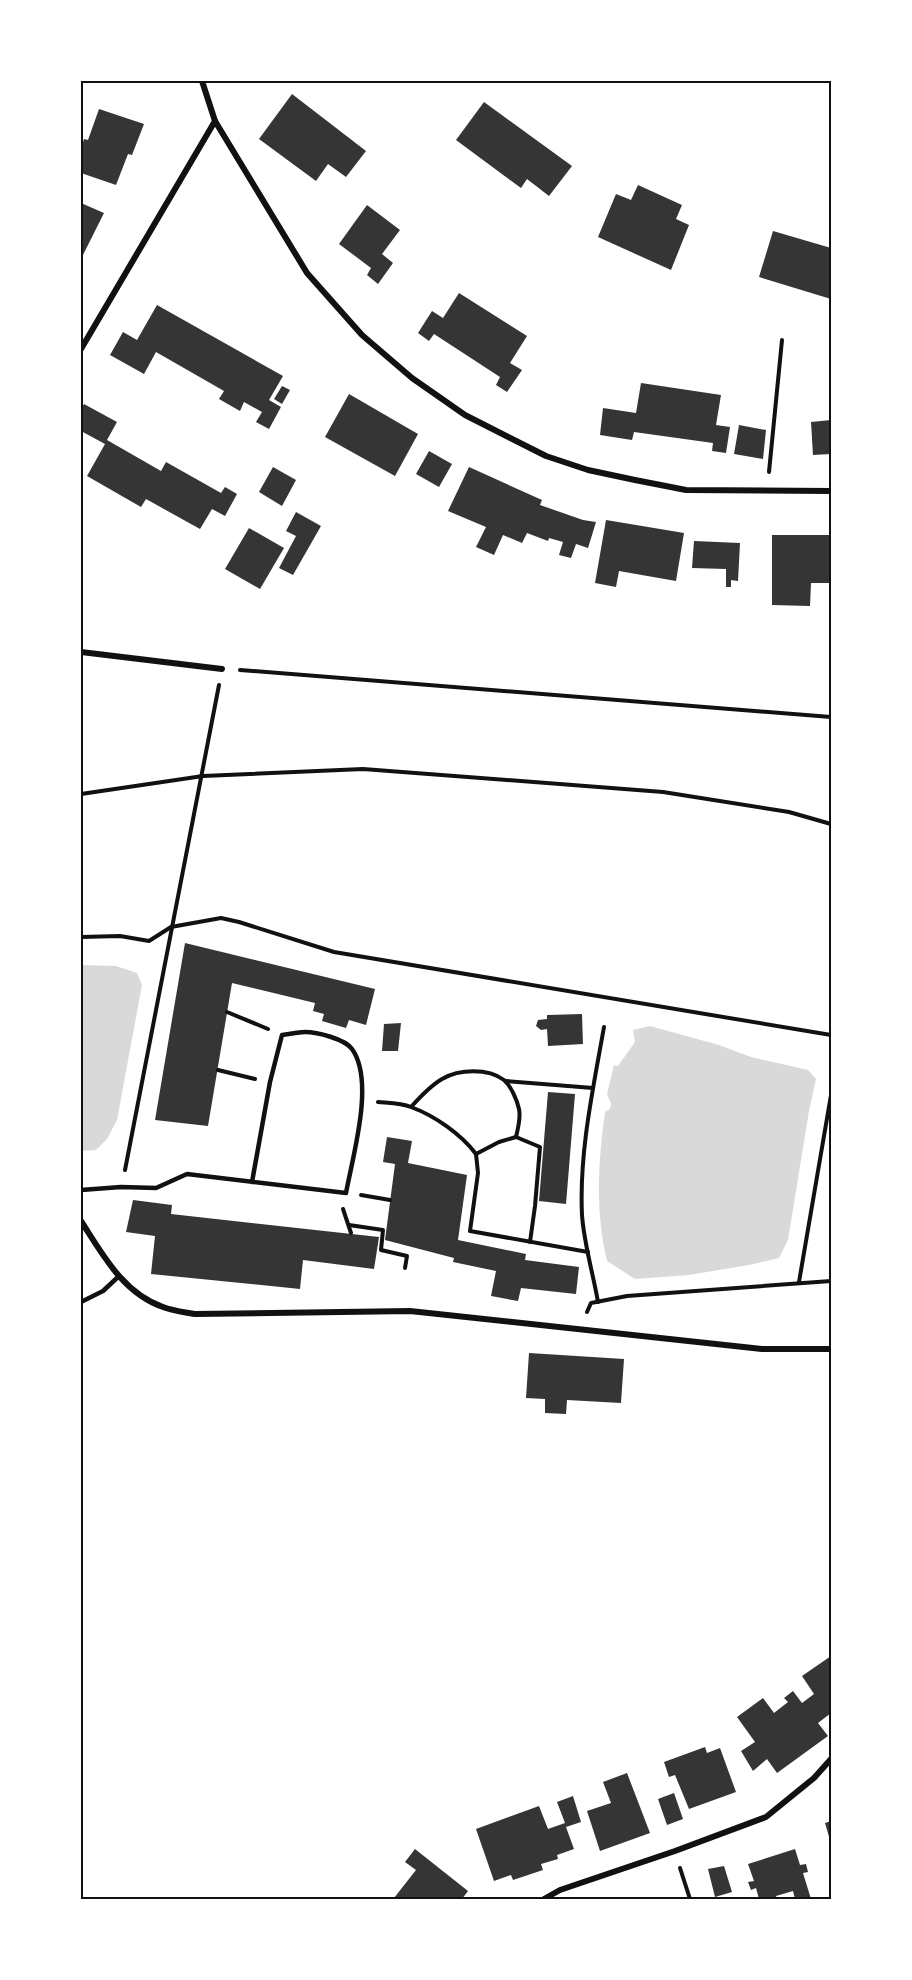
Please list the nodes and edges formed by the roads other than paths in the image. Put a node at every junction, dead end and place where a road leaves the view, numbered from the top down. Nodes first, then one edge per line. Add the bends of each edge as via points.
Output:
1 (202, 81) edge
2 (215, 121) junction
3 (81, 349) edge
4 (831, 491) edge
5 (81, 652) edge
6 (222, 669) road end
7 (252, 1182) junction
8 (81, 1190) edge
9 (81, 1221) edge
10 (118, 1277) junction
11 (81, 1302) edge
12 (831, 1349) edge
13 (831, 1759) edge
14 (544, 1899) edge

1 - 2 street
2 - 3 street
2 - 4 street via 307,273 362,336 465,415 546,456 588,470 686,490
5 - 6 street
7 - 7 lane via 282,1035 306,1032 332,1037 351,1047 362,1068 363,1101 346,1193
7 - 8 lane via 188,1174 156,1188
9 - 10 street
10 - 11 lane via 103,1291
10 - 12 street via 151,1302 195,1314 410,1311 762,1349
13 - 14 street via 766,1817

